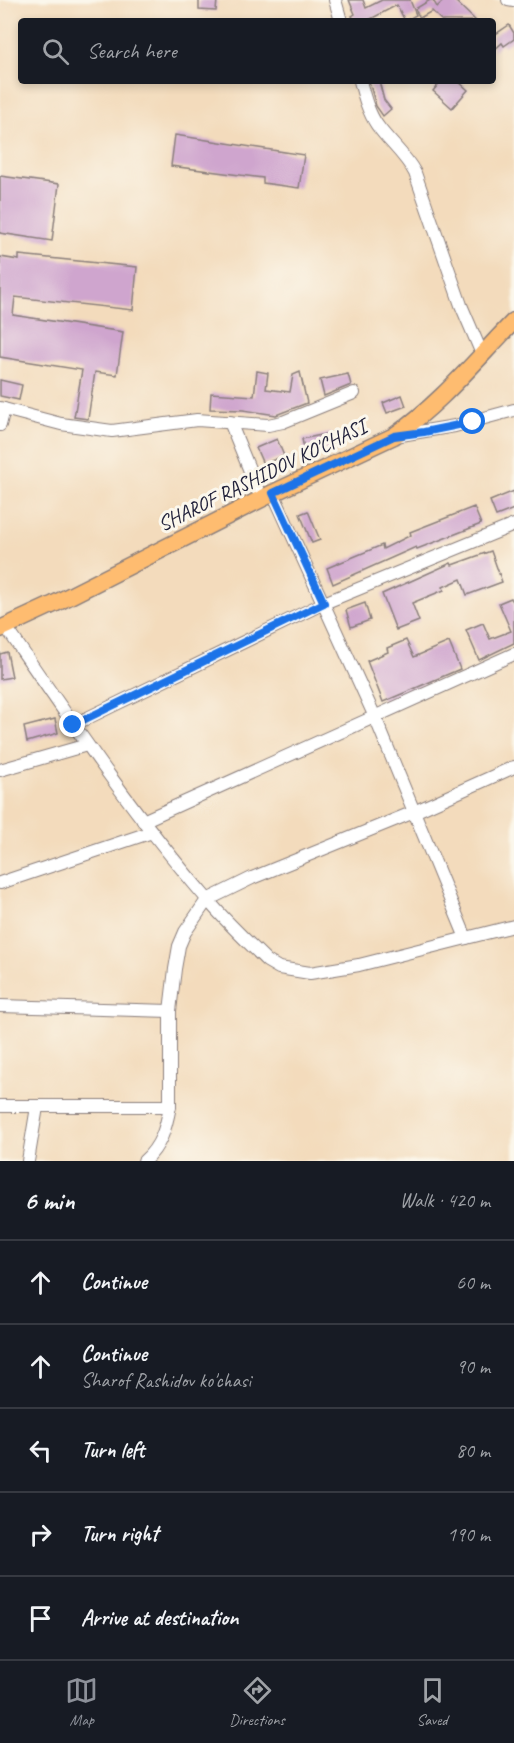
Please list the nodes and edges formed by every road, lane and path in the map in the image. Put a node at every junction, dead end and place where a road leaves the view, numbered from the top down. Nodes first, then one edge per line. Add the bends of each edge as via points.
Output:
1 (335, 0) edge
2 (508, 0) edge
3 (514, 1) edge
4 (340, 18) edge
5 (361, 84) edge
6 (514, 321) edge
7 (482, 354) junction
8 (354, 393) dead end
9 (2, 408) edge
10 (514, 410) edge
11 (230, 422) junction
12 (0, 425) edge
13 (394, 436) junction
14 (267, 496) junction
15 (514, 525) edge
16 (324, 603) junction
17 (3, 628) edge
18 (514, 654) edge
19 (375, 717) junction
20 (73, 725) junction
21 (87, 745) junction
22 (514, 767) edge
23 (0, 770) edge
24 (414, 812) junction
25 (143, 821) junction
26 (152, 832) junction
27 (0, 883) edge
28 (207, 900) junction
29 (514, 926) edge
30 (466, 938) junction
31 (0, 1006) edge
32 (170, 1011) junction
33 (0, 1106) edge
34 (170, 1106) junction
35 (37, 1107) junction
36 (28, 1161) edge
37 (144, 1161) edge

1 - 4 street
2 - 3 street
5 - 7 street via 378,127 415,173
6 - 7 main road, SHAROF RASHIDOV KO'CHASI
7 - 13 main road, SHAROF RASHIDOV KO'CHASI via 443,396
8 - 11 street via 283,422
9 - 11 street via 61,424 112,431 197,420
9 - 12 street
10 - 13 street via 455,426
11 - 14 street
13 - 14 main road, SHAROF RASHIDOV KO'CHASI
14 - 16 street
14 - 17 main road, SHAROF RASHIDOV KO'CHASI
15 - 16 street
16 - 19 street
16 - 20 street
17 - 20 street
18 - 19 street
19 - 24 street
19 - 25 street
20 - 21 street
21 - 23 street
21 - 25 street
22 - 24 street
24 - 28 street
24 - 30 street
25 - 26 street
26 - 27 street
26 - 28 street
28 - 30 street via 267,961 294,971 358,965
28 - 32 street via 179,946
29 - 30 street
31 - 32 street
32 - 34 street
33 - 35 street
34 - 35 street
34 - 37 street via 160,1142
35 - 36 street

